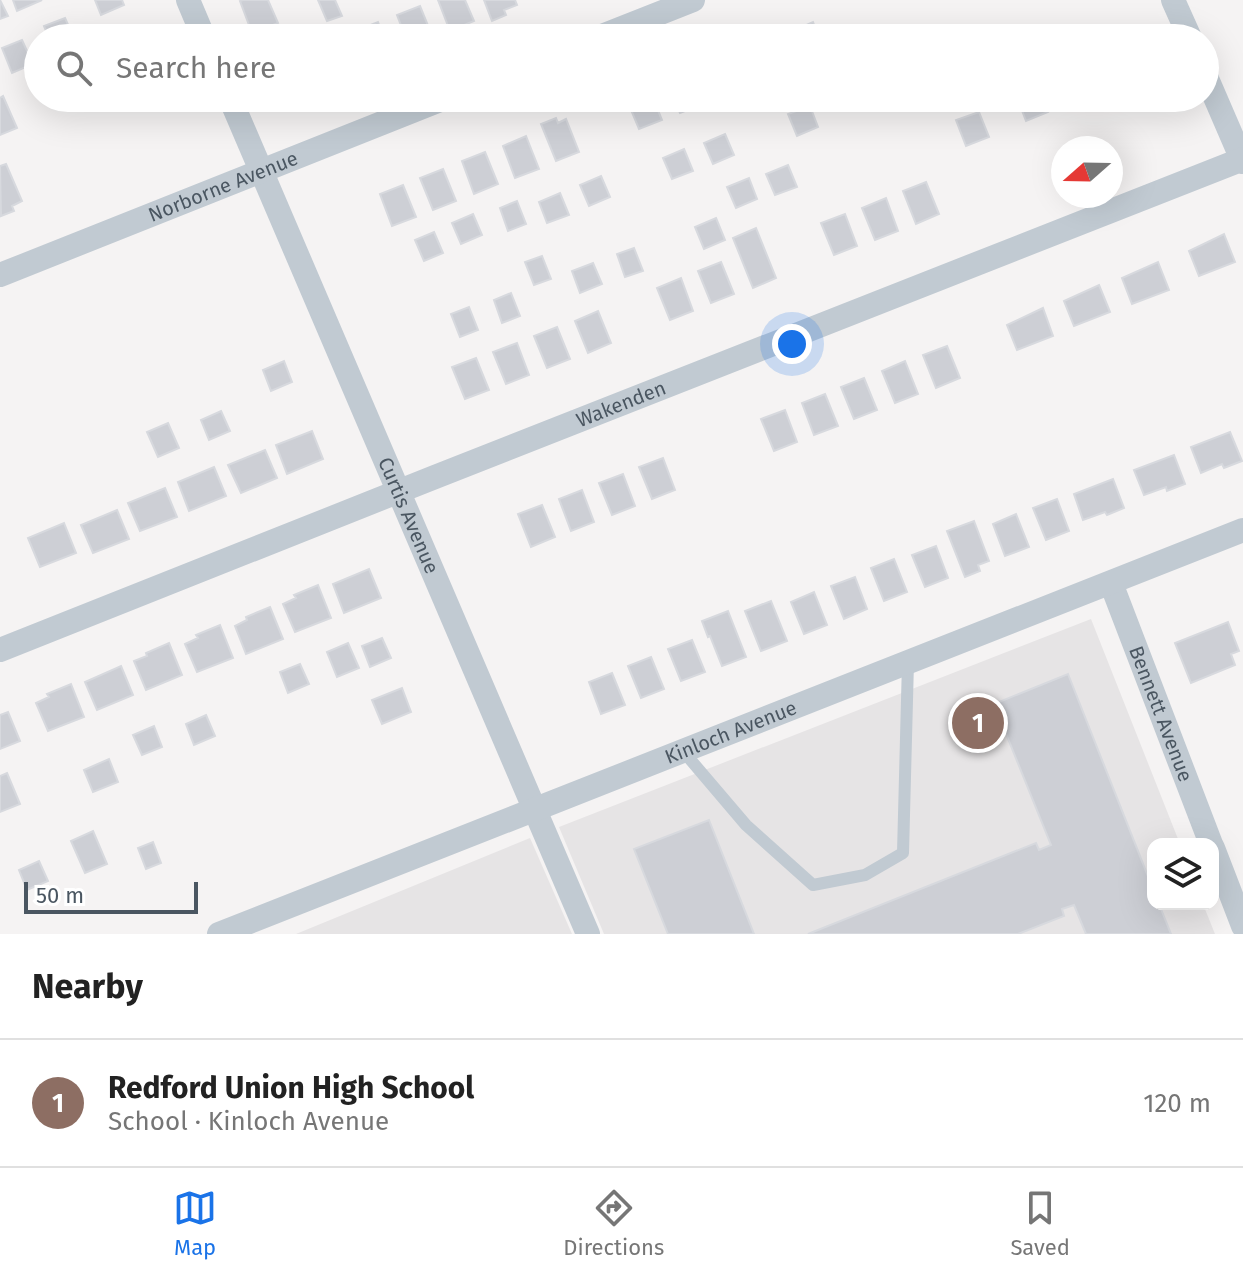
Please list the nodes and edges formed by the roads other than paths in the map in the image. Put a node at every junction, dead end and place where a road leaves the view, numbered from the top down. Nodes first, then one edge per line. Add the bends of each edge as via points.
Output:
1 (188, 0) edge
2 (693, 0) edge
3 (1173, 0) edge
4 (198, 24) edge
5 (632, 24) edge
6 (1184, 24) edge
7 (1219, 106) edge
8 (236, 112) edge
9 (410, 112) edge
10 (1243, 160) edge
11 (261, 171) junction
12 (0, 275) edge
13 (398, 491) junction
14 (1243, 530) edge
15 (1111, 583) junction
16 (0, 650) edge
17 (908, 662) junction
18 (683, 751) junction
19 (535, 809) junction
20 (1209, 838) edge
21 (1219, 864) edge
22 (1243, 926) edge
23 (223, 933) edge
24 (588, 934) edge

1 - 4 street
2 - 5 street
3 - 6 street
7 - 10 street
8 - 11 street, Curtis Avenue
9 - 11 street, Norborne Avenue
10 - 13 street, Wakenden
11 - 12 street, Norborne Avenue
11 - 13 street, Curtis Avenue
13 - 16 street, Wakenden
13 - 19 street, Curtis Avenue
14 - 15 street, Kinloch Avenue
15 - 17 street, Kinloch Avenue
15 - 20 street, Bennett Avenue
17 - 18 street, Kinloch Avenue
17 - 18 lane via 903,853 865,875 813,885 746,825
18 - 19 street, Kinloch Avenue
19 - 23 street, Kinloch Avenue
19 - 24 street, Curtis Avenue
21 - 22 street, Bennett Avenue

